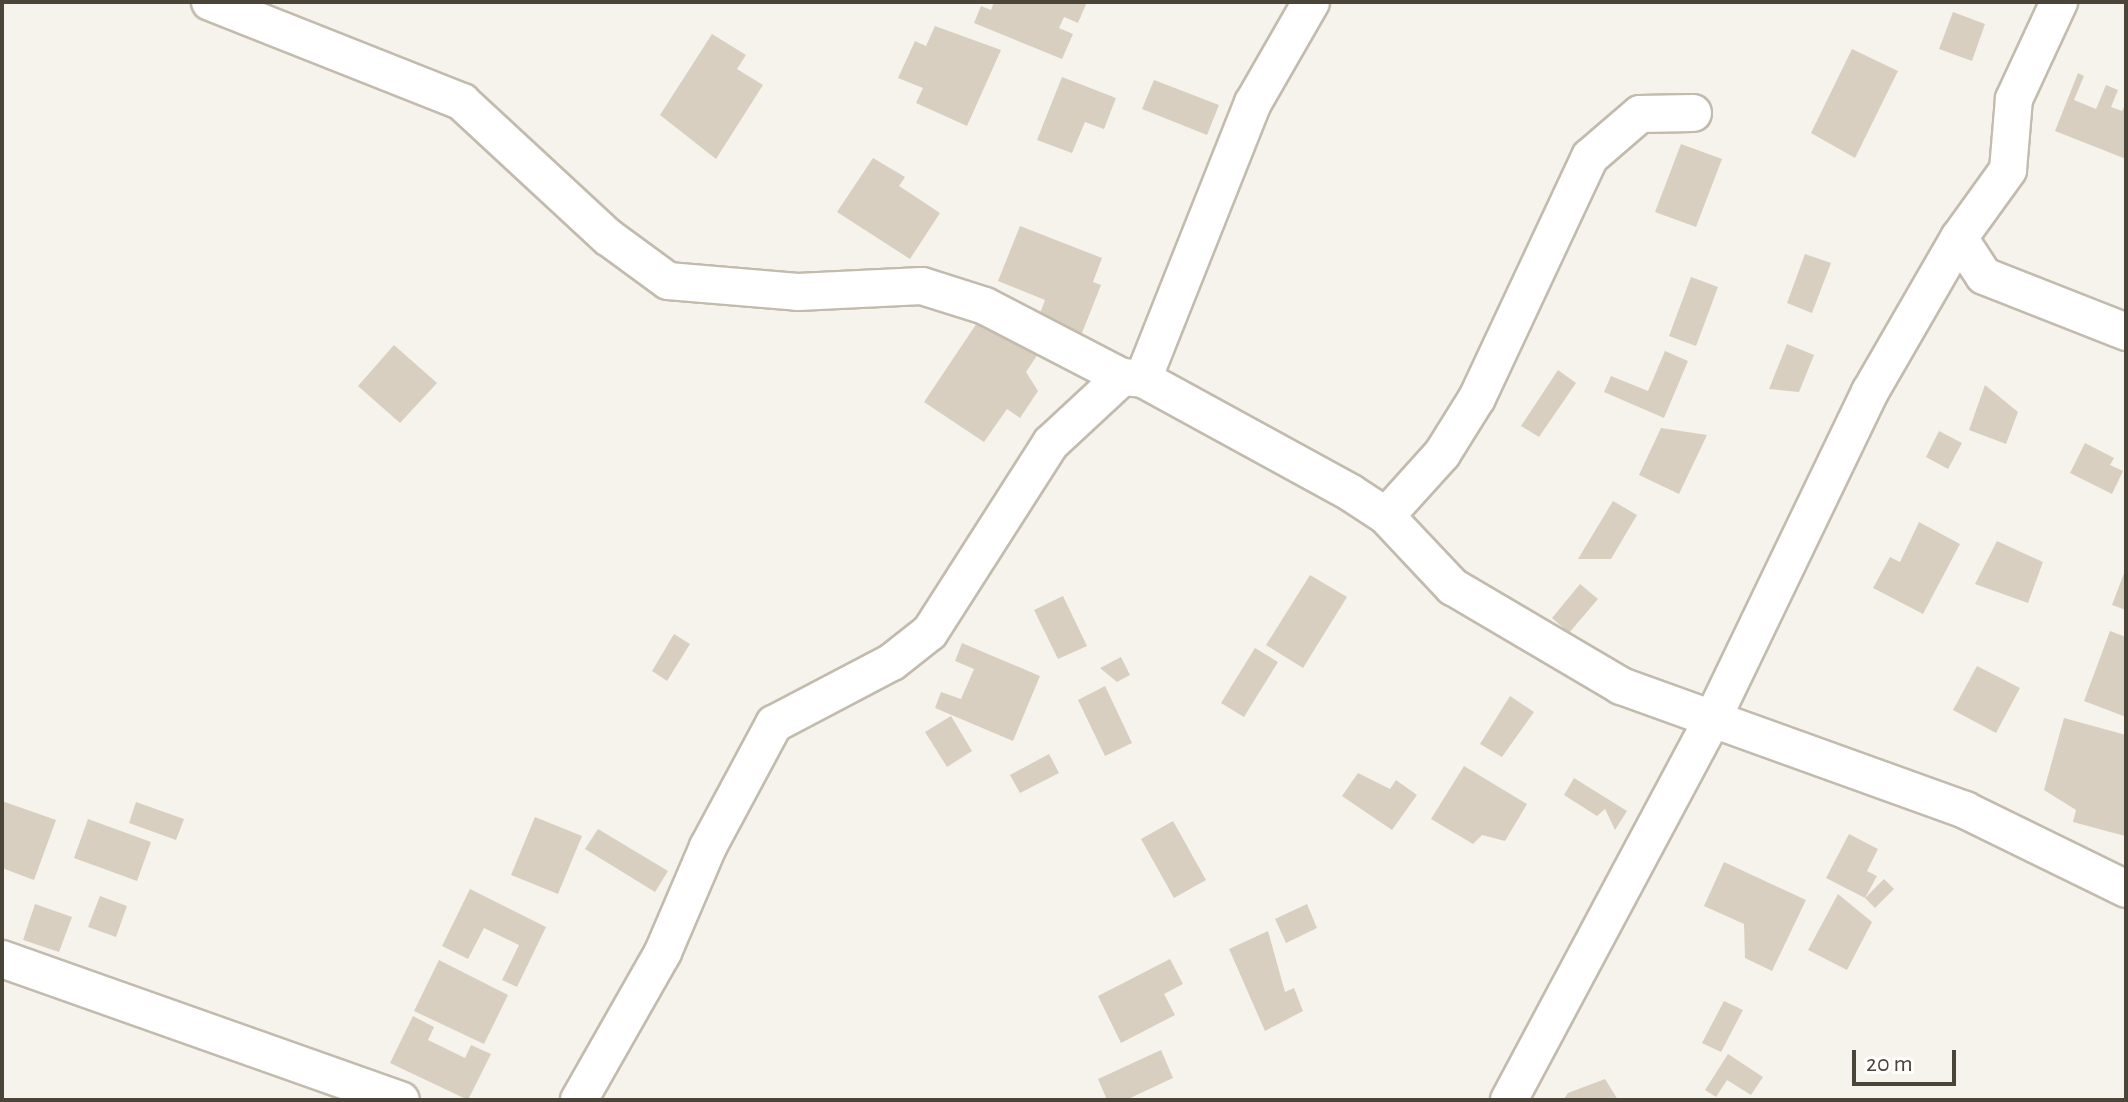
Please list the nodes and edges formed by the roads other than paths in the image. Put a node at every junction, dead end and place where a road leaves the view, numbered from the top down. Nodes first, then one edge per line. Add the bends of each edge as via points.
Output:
1 (210, 2) edge
2 (1311, 2) edge
3 (2059, 2) edge
4 (1693, 113) dead end
5 (1959, 238) junction
6 (2126, 332) edge
7 (1132, 378) junction
8 (1386, 516) junction
9 (1713, 718) junction
10 (2126, 889) edge
11 (2, 959) edge
12 (401, 1100) edge
13 (579, 1100) edge
14 (1509, 1100) edge

1 - 7 street via 462,102 608,237 668,281 798,292 922,286 985,306
2 - 7 street via 1253,103
3 - 5 street via 2014,99 2008,170
4 - 8 street via 1640,114 1590,157 1477,398 1442,454
5 - 6 street via 1984,276
5 - 9 street via 1870,392
7 - 8 street
7 - 13 street via 1051,443 930,632 892,662 774,724 708,847 663,952
8 - 9 street via 1435,572 1513,625 1621,686
9 - 10 street via 1965,810
9 - 14 street
11 - 12 street

